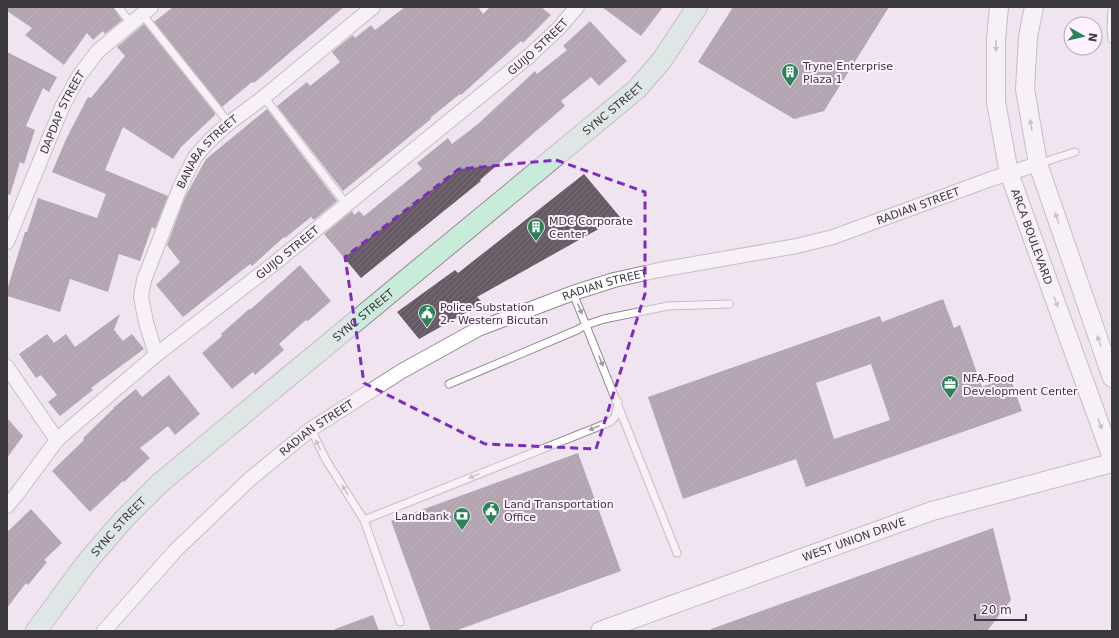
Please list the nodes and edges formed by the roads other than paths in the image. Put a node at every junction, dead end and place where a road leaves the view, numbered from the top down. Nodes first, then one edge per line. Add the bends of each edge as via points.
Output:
1 (118, 7) edge
2 (373, 7) edge
3 (577, 7) edge
4 (696, 7) edge
5 (999, 7) edge
6 (1034, 7) edge
7 (1112, 11) edge
8 (141, 15) edge
9 (1112, 39) edge
10 (264, 97) junction
11 (229, 123) junction
12 (1075, 152) dead end
13 (1038, 164) junction
14 (1009, 173) junction
15 (346, 204) junction
16 (7, 242) edge
17 (573, 293) junction
18 (729, 304) dead end
19 (586, 325) junction
20 (156, 355) junction
21 (7, 367) edge
22 (1112, 378) edge
23 (449, 384) dead end
24 (618, 402) junction
25 (311, 429) junction
26 (57, 440) junction
27 (1112, 458) edge
28 (1112, 463) edge
29 (7, 506) edge
30 (364, 520) junction
31 (677, 553) dead end
32 (400, 622) dead end
33 (36, 631) edge
34 (104, 631) edge
35 (600, 631) edge

1 - 8 lane
2 - 10 street, BANABA STREET
3 - 15 street, GUIJO STREET via 528,57
4 - 33 main road, SYNC STREET via 662,60 637,89 160,483 86,563
5 -> 14 street, ARCA BOULEVARD via 996,102
13 -> 6 street via 1026,89 1028,36
7 - 9 lane
8 - 11 lane
8 - 16 street, DAPDAP STREET via 98,51 78,76 63,105
10 - 11 street, BANABA STREET
10 - 15 lane
11 - 20 street, BANABA STREET via 195,157 144,280 141,296
12 - 13 lane
13 - 14 street, RADIAN STREET
22 -> 13 street
14 - 17 street, RADIAN STREET via 833,237 797,246 660,270 614,280
14 -> 27 street, ARCA BOULEVARD
15 - 20 street, GUIJO STREET
17 -> 19 lane
17 - 25 street, RADIAN STREET via 478,329 402,371
18 - 19 lane via 668,306
19 - 23 lane
19 -> 24 lane
20 - 26 street, GUIJO STREET
21 - 26 street
24 -> 30 lane via 615,417 610,422
24 - 31 lane
30 -> 25 lane via 326,460
25 - 34 street, RADIAN STREET via 250,479 176,550
26 - 29 street, GUIJO STREET
28 - 35 street, WEST UNION DRIVE via 932,511
30 - 32 lane

